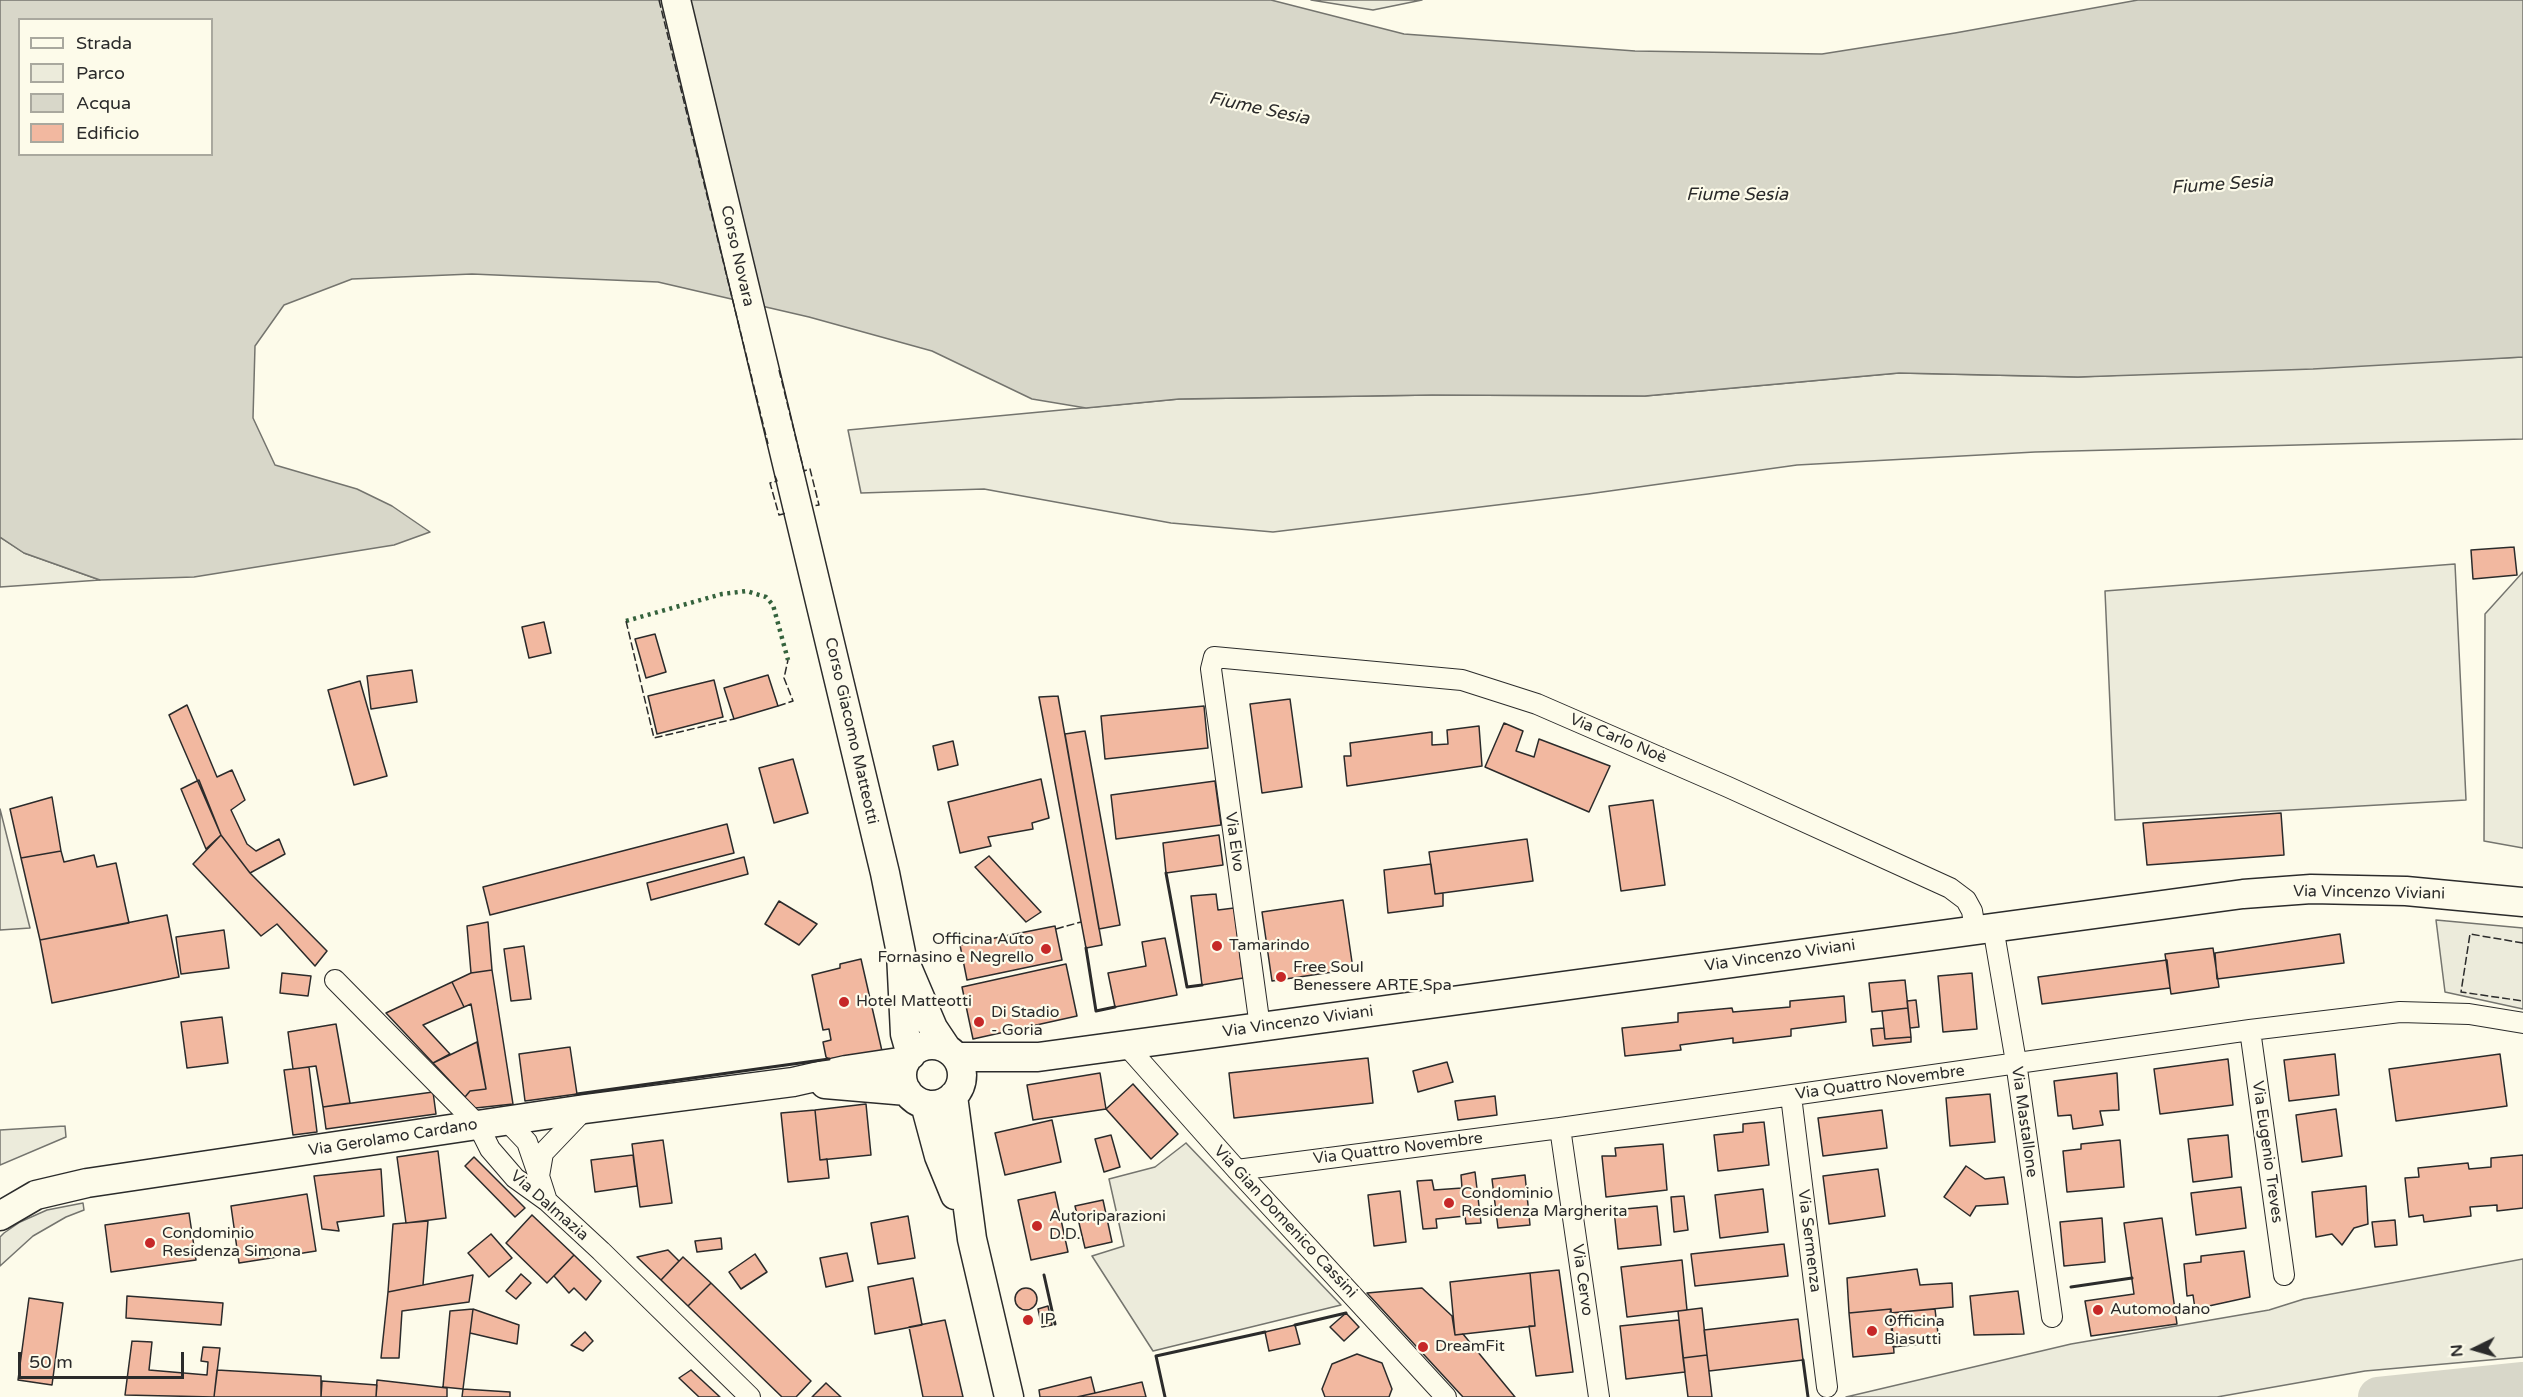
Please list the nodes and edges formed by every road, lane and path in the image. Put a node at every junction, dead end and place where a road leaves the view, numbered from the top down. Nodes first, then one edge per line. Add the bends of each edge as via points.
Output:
1 (676, 0) edge
2 (798, 511) joint
3 (1215, 657) joint
4 (2523, 902) edge
5 (1984, 928) junction
6 (901, 953) junction
7 (335, 980) dead end
8 (2523, 1023) edge
9 (1260, 1027) junction
10 (2250, 1030) junction
11 (1126, 1045) junction
12 (908, 1058) junction
13 (2016, 1062) junction
14 (954, 1071) junction
15 (793, 1082) junction
16 (1791, 1096) junction
17 (916, 1098) junction
18 (585, 1109) junction
19 (507, 1121) junction
20 (478, 1125) junction
21 (1560, 1128) junction
22 (1237, 1170) junction
23 (539, 1176) junction
24 (547, 1202) junction
25 (0, 1216) edge
26 (972, 1239) junction
27 (2284, 1275) dead end
28 (2052, 1317) dead end
29 (1827, 1386) dead end
30 (750, 1397) edge
31 (1009, 1397) edge
32 (1446, 1397) edge
33 (1599, 1397) edge

1 - 2 main road, Corso Novara
2 - 6 main road, Corso Giacomo Matteotti
3 - 5 street, Via Carlo Noè via 1462,680 1537,704 1950,888 1966,900
3 - 9 street, Via Elvo via 1211,669
4 - 5 main road, Via Vincenzo Viviani via 2406,891 2310,889 2242,894
5 - 9 main road, Via Vincenzo Viviani
5 - 13 street, Via Mastallone
6 - 12 main road, Corso Giacomo Matteotti
6 - 14 main road, Corso Giacomo Matteotti
7 - 20 street, Via Dalmazia
8 - 10 street, Via Quattro Novembre via 2469,1014 2400,1012
9 - 11 main road, Via Vincenzo Viviani
10 - 13 street, Via Quattro Novembre
10 - 27 street, Via Eugenio Treves
11 - 14 main road, Via Vincenzo Viviani
11 - 22 street, Via Gian Domenico Cassini
12 - 14 main road via 928,1046
12 - 15 main road, Via Gerolamo Cardano
12 - 17 main road via 903,1074
13 - 16 street, Via Quattro Novembre
13 - 28 street, Via Mastallone
14 - 17 main road via 940,1104
14 - 26 main road, Corso Giacomo Matteotti
15 - 17 main road, Via Gerolamo Cardano
15 - 18 main road, Via Gerolamo Cardano
16 - 21 street, Via Quattro Novembre
16 - 29 street, Via Sermenza
17 - 26 main road, Corso Giacomo Matteotti
18 - 19 main road, Via Gerolamo Cardano
18 - 23 street via 543,1153
19 - 20 main road, Via Gerolamo Cardano
19 - 23 street via 527,1142
20 - 24 street, Via Dalmazia via 490,1149 515,1178
20 - 25 main road, Via Gerolamo Cardano via 58,1188 36,1195
21 - 22 street, Via Quattro Novembre
21 - 33 street, Via Cervo
22 - 32 street, Via Gian Domenico Cassini
23 - 24 street
24 - 30 street, Via Dalmazia
26 - 31 main road, Corso Giacomo Matteotti

